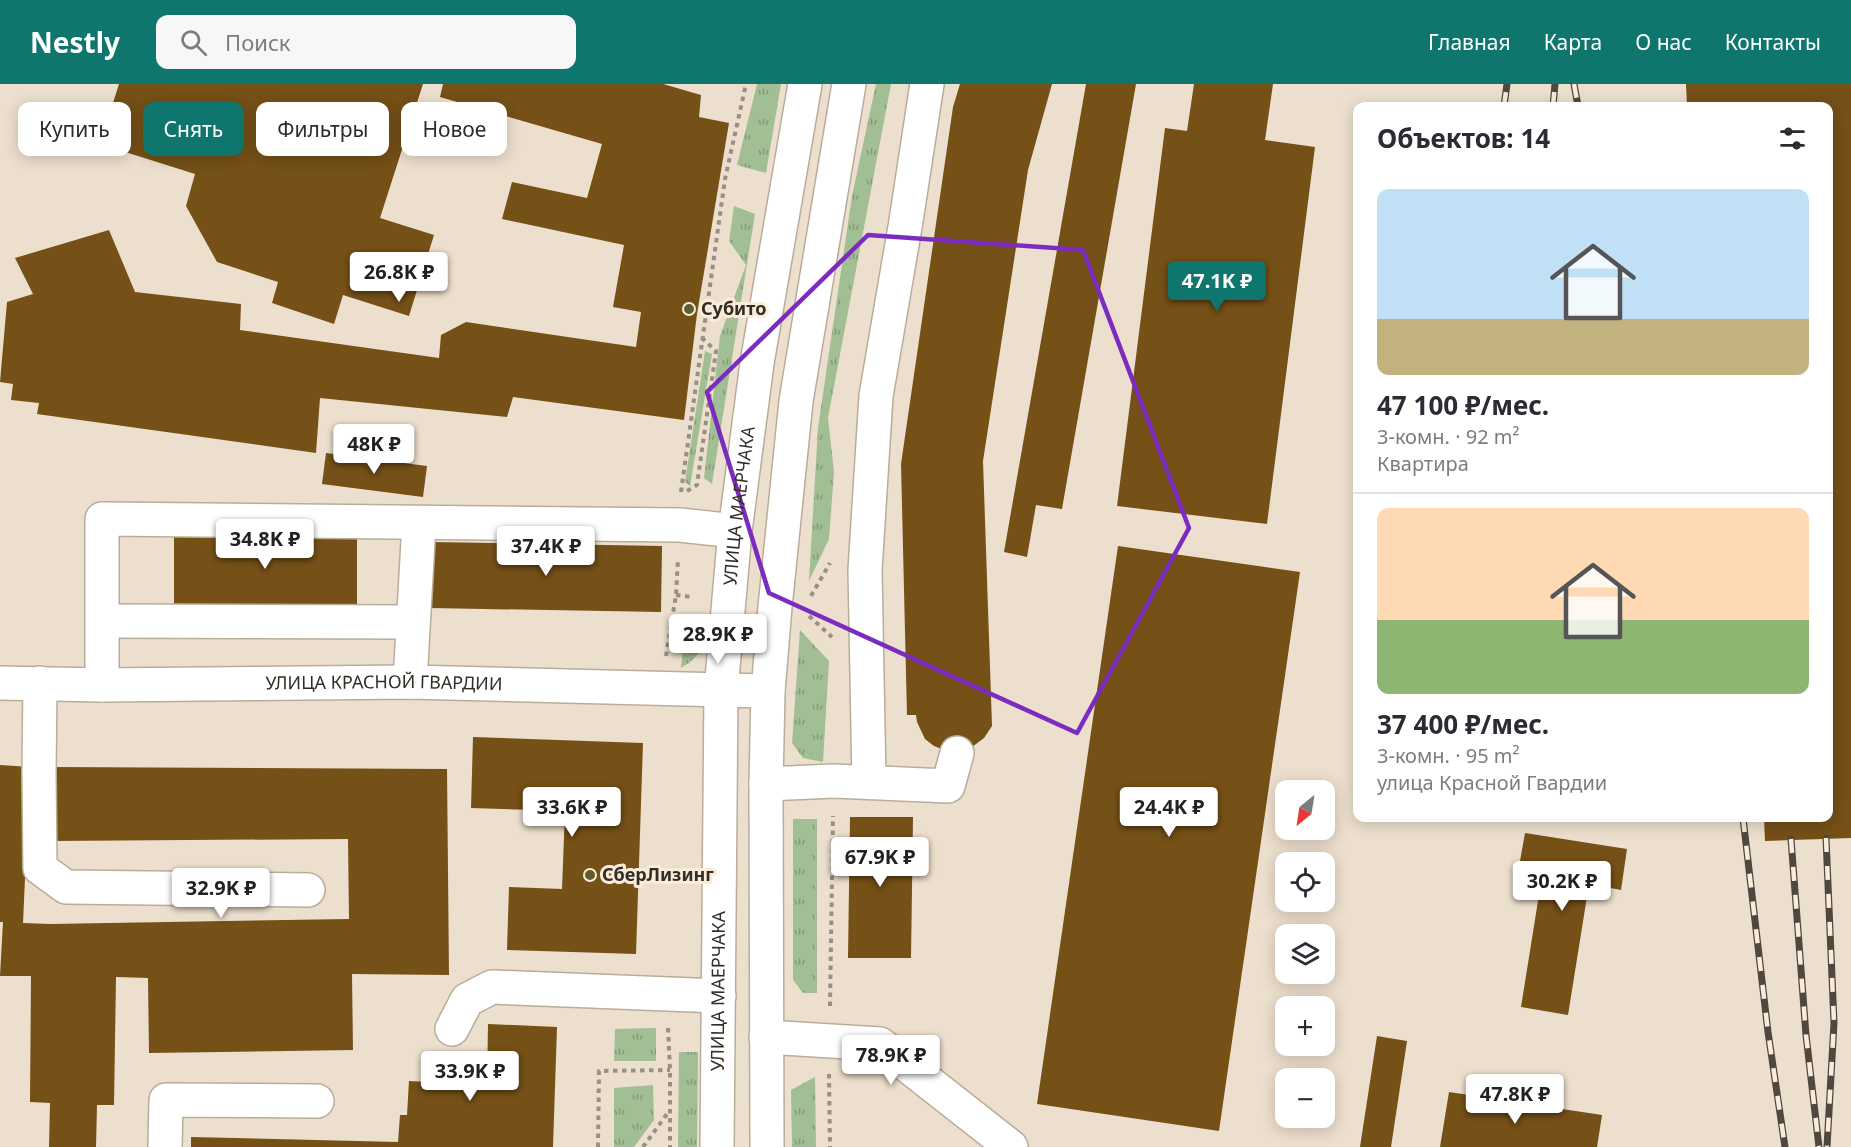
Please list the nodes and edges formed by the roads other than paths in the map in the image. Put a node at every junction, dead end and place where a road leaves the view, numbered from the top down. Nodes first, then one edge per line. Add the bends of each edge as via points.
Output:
1 (805, 84) edge
2 (849, 84) edge
3 (927, 84) edge
4 (419, 523) junction
5 (735, 531) junction
6 (103, 621) junction
7 (412, 622) junction
8 (410, 682) junction
9 (0, 683) edge
10 (40, 683) junction
11 (102, 685) junction
12 (721, 690) junction
13 (768, 691) junction
14 (957, 753) dead end
15 (869, 782) junction
16 (766, 784) junction
17 (308, 890) dead end
18 (719, 996) junction
19 (452, 1029) dead end
20 (766, 1037) junction
21 (317, 1101) dead end
22 (165, 1147) edge
23 (717, 1147) edge
24 (767, 1147) edge
25 (1011, 1147) edge

1 - 5 main road, УЛИЦА МАЕРЧАКА via 757,363
2 - 13 main road via 796,401
3 - 15 main road via 876,396 865,570
4 - 5 main road via 680,510
4 - 6 main road via 102,519
4 - 7 main road
5 - 12 main road, УЛИЦА МАЕРЧАКА
6 - 7 main road
6 - 11 main road
7 - 8 main road
8 - 11 main road, УЛИЦА КРАСНОЙ ГВАРДИИ
8 - 12 main road, УЛИЦА КРАСНОЙ ГВАРДИИ
9 - 10 main road, УЛИЦА КРАСНОЙ ГВАРДИИ
10 - 11 main road, УЛИЦА КРАСНОЙ ГВАРДИИ
10 - 17 main road via 40,868 66,886
12 - 13 main road, УЛИЦА КРАСНОЙ ГВАРДИИ
12 - 18 main road, УЛИЦА МАЕРЧАКА
13 - 16 main road
14 - 15 main road via 948,786
15 - 16 main road
16 - 20 main road
18 - 19 main road via 492,987 467,1000
18 - 23 main road, УЛИЦА МАЕРЧАКА
20 - 24 main road
20 - 25 main road via 880,1044
21 - 22 main road via 166,1100

